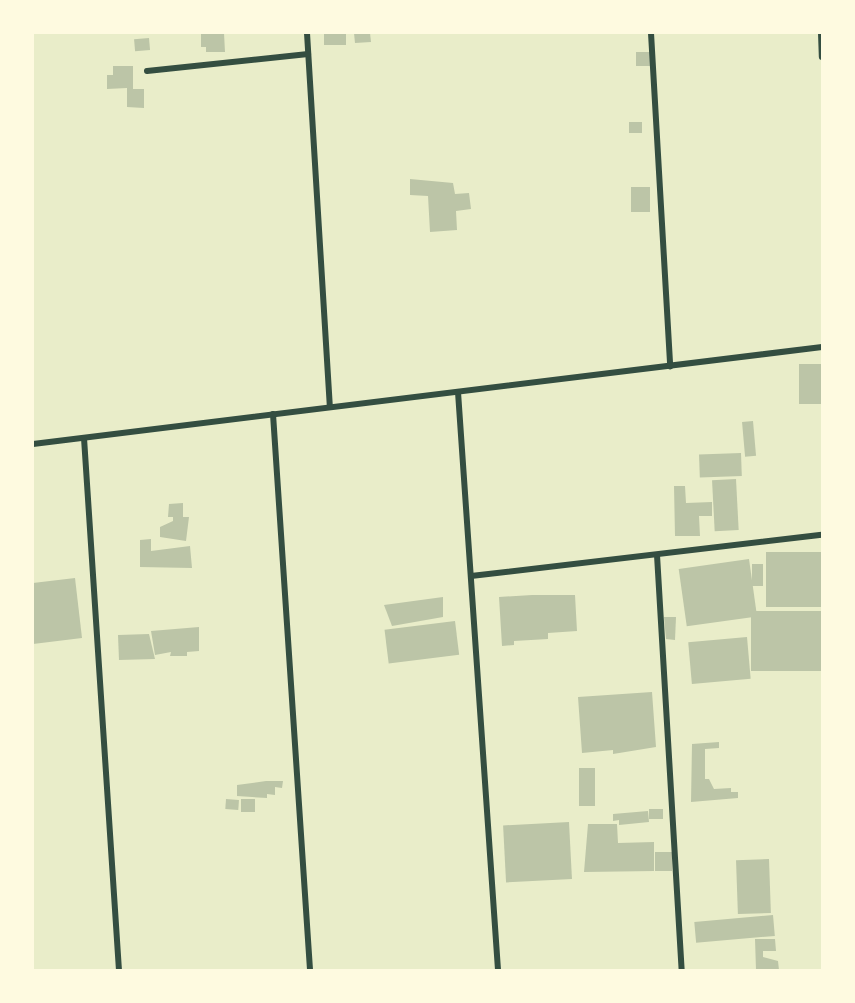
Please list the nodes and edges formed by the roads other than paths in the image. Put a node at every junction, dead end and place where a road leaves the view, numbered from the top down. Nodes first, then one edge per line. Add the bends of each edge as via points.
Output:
1 (307, 33) edge
2 (651, 33) edge
3 (821, 33) edge
4 (308, 54) junction
5 (822, 57) edge
6 (147, 71) dead end
7 (822, 347) edge
8 (669, 366) junction
9 (458, 392) junction
10 (330, 406) junction
11 (273, 414) junction
12 (84, 438) junction
13 (33, 444) edge
14 (822, 535) edge
15 (657, 555) junction
16 (471, 576) junction
17 (119, 970) edge
18 (309, 970) edge
19 (498, 970) edge
20 (682, 970) edge

1 - 4 street
2 - 8 street
3 - 5 street
4 - 6 street
4 - 10 street
7 - 8 street
8 - 9 street
9 - 10 street
9 - 16 street
10 - 11 street
11 - 12 street
11 - 18 street
12 - 13 street
12 - 17 street
14 - 15 street
15 - 16 street
15 - 20 street
16 - 19 street

